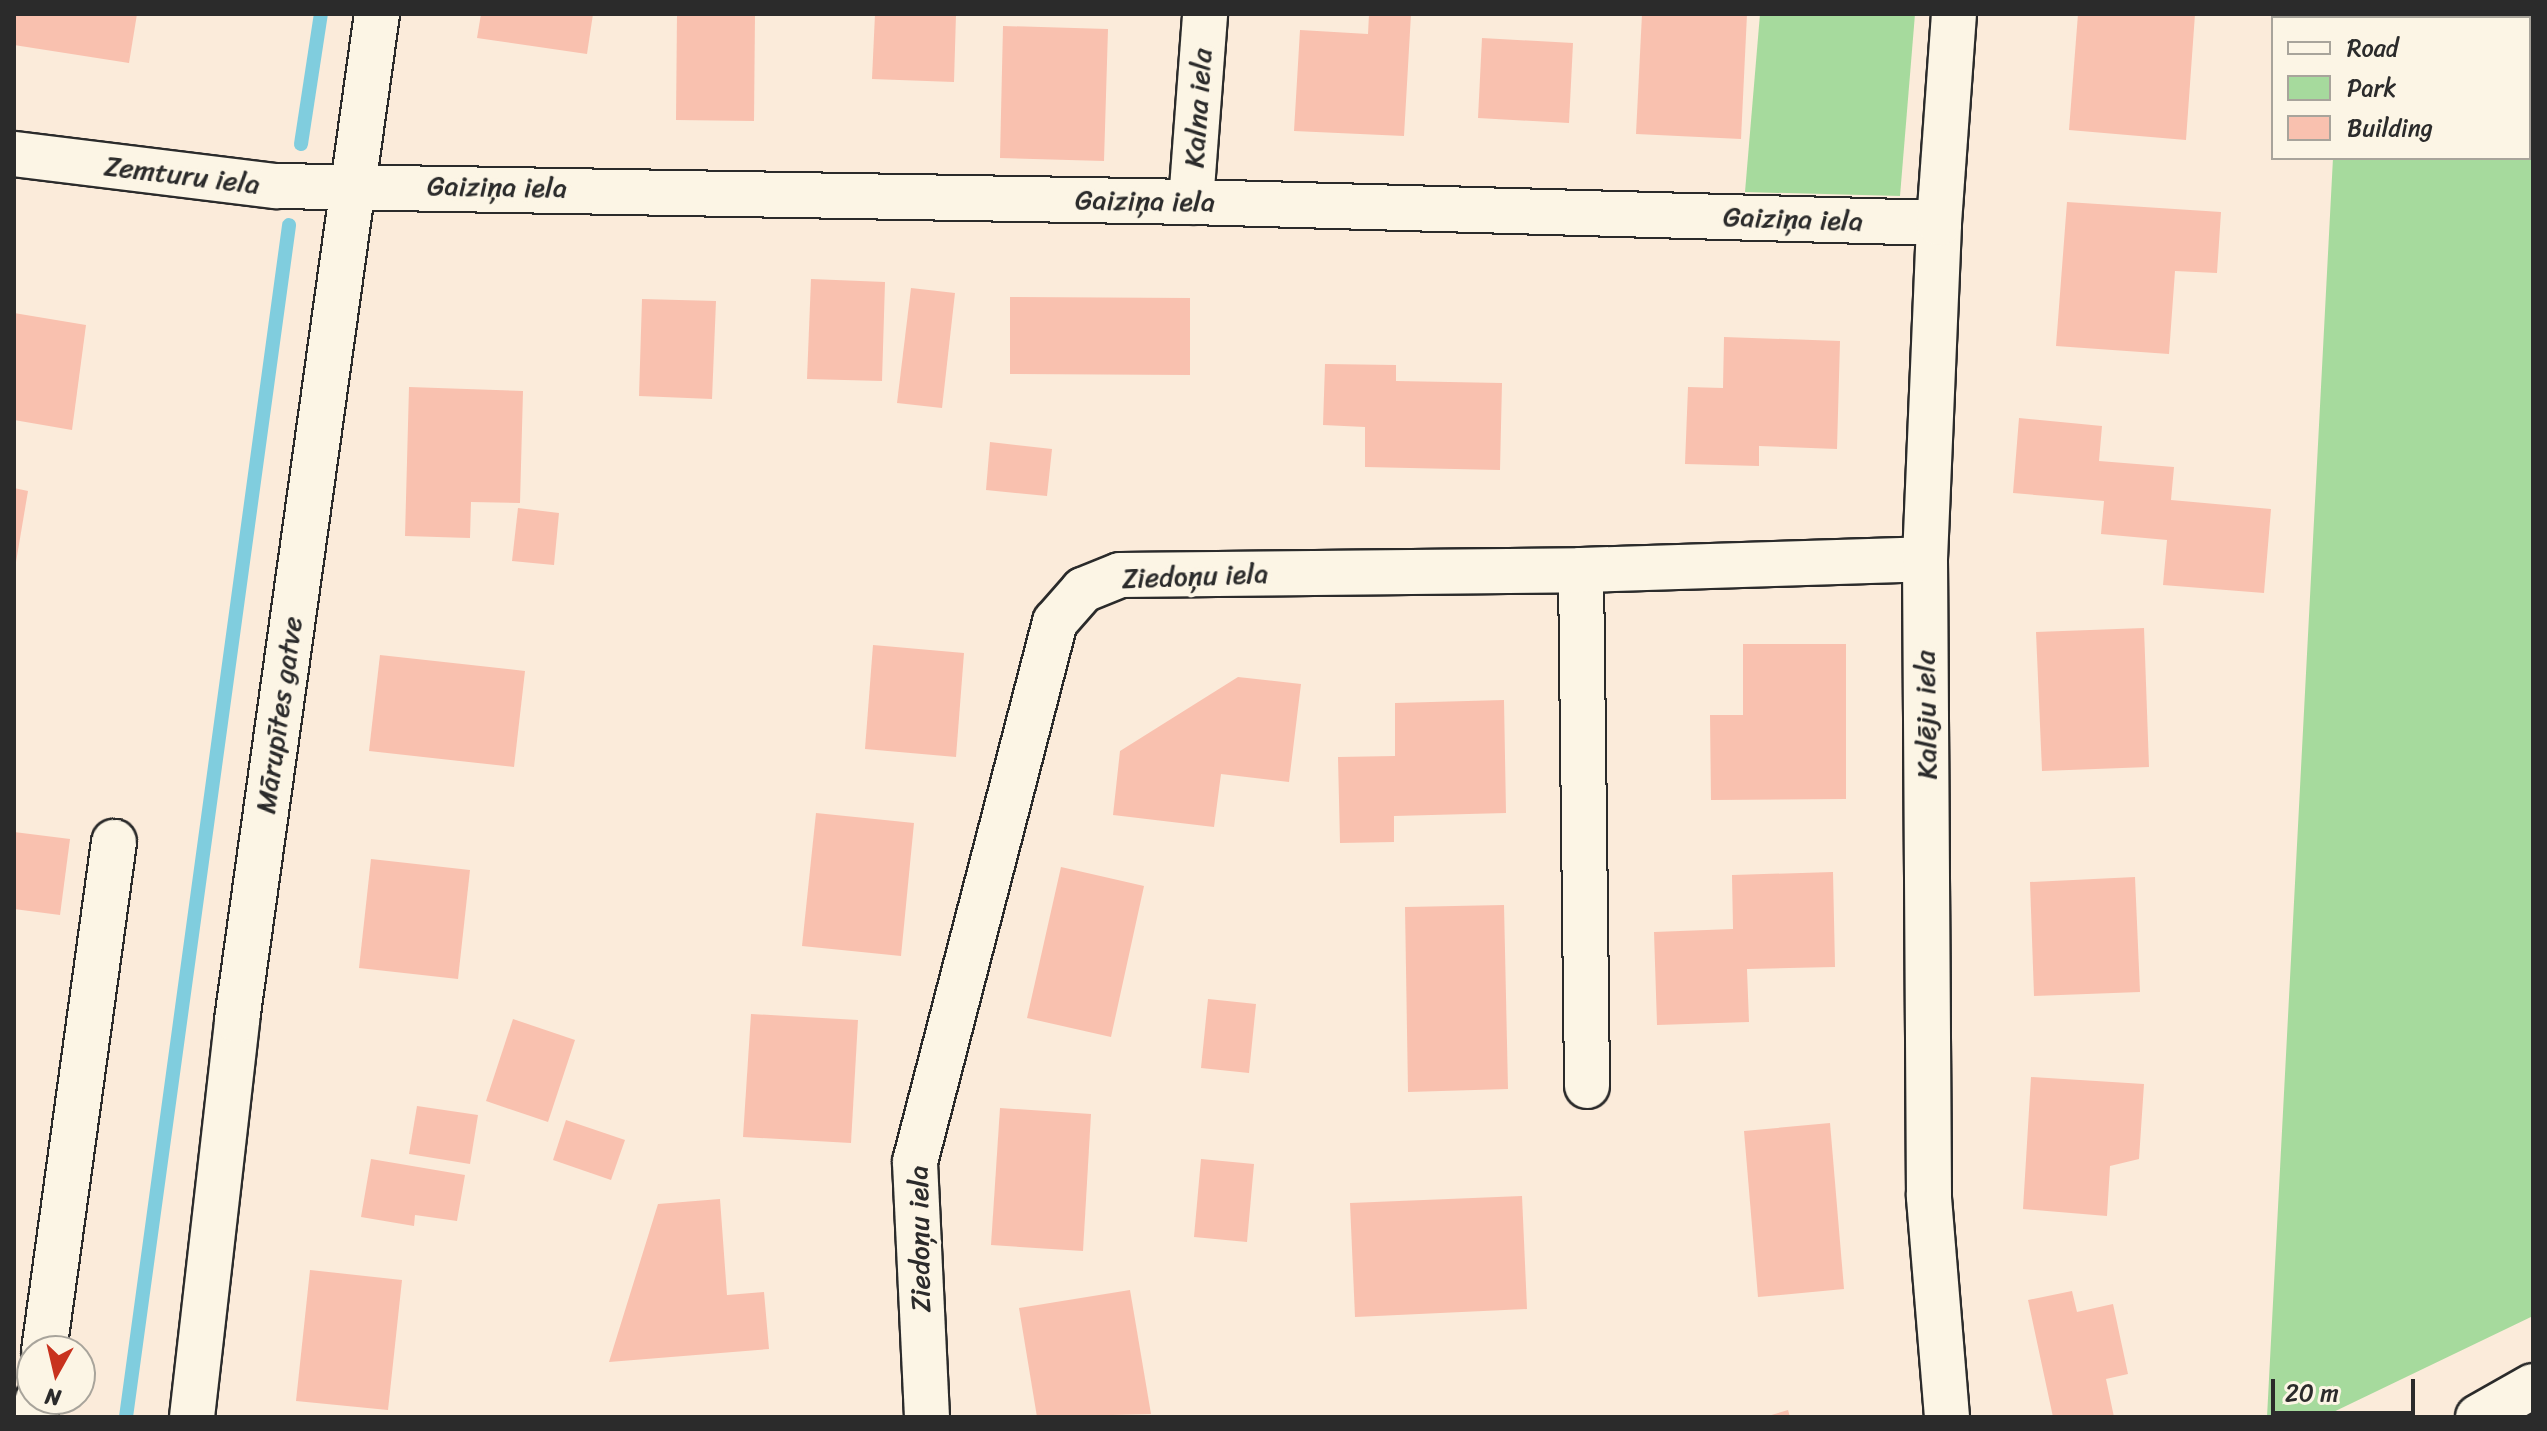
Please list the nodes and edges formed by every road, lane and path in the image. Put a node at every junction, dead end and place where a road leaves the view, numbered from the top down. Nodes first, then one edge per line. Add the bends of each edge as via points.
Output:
1 (377, 14) edge
2 (1205, 14) edge
3 (1954, 14) edge
4 (14, 154) edge
5 (351, 185) junction
6 (1191, 202) junction
7 (1939, 223) junction
8 (1925, 559) junction
9 (1581, 570) junction
10 (114, 842) dead end
11 (1587, 1086) dead end
12 (46, 1335) edge
13 (2533, 1386) edge
14 (192, 1417) edge
15 (927, 1417) edge
16 (1947, 1417) edge
17 (2478, 1417) edge

1 - 5 street, Mārupītes gatve
2 - 6 street, Kalna iela
3 - 7 street, Kalēju iela
4 - 5 street, Zemturu iela via 276,186
5 - 6 street, Gaiziņa iela
5 - 14 street, Mārupītes gatve via 237,1020
6 - 7 street, Gaiziņa iela
7 - 8 street, Kalēju iela
8 - 9 street, Ziedoņu iela
8 - 16 street, Kalēju iela via 1929,1196
9 - 11 street
9 - 15 street, Ziedoņu iela via 1120,575 1083,590 1055,622 915,1162
10 - 12 street
13 - 17 street

